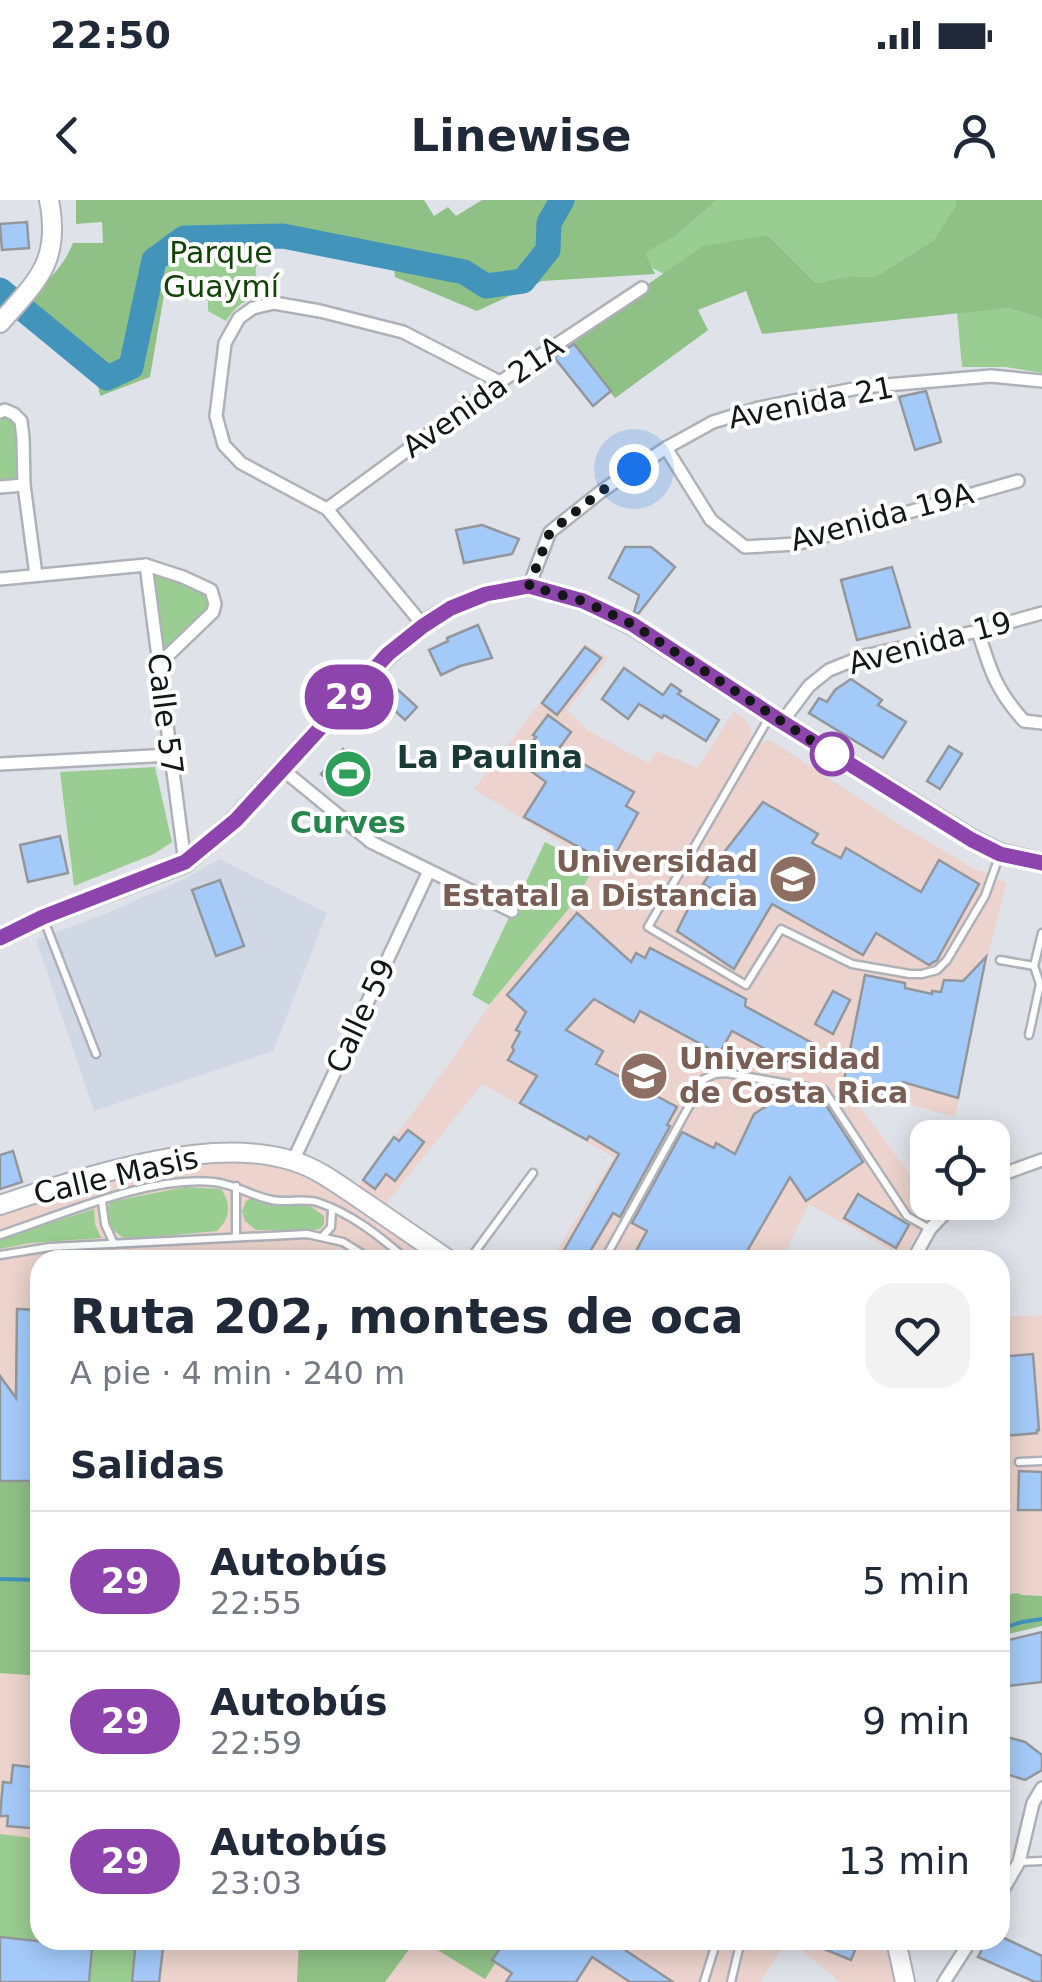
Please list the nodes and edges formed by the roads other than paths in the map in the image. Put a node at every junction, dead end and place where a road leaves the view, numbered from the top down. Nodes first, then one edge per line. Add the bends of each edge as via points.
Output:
1 (50, 200) edge
2 (642, 288) dead end
3 (0, 322) edge
4 (500, 382) junction
5 (1042, 382) edge
6 (0, 412) edge
7 (666, 448) junction
8 (1018, 481) dead end
9 (24, 485) junction
10 (0, 487) edge
11 (326, 509) junction
12 (146, 564) junction
13 (36, 575) junction
14 (0, 578) edge
15 (529, 586) junction
16 (1042, 613) edge
17 (423, 626) junction
18 (978, 631) junction
19 (159, 664) junction
20 (776, 718) junction
21 (1042, 722) edge
22 (170, 755) junction
23 (0, 764) edge
24 (282, 769) junction
25 (1000, 854) junction
26 (185, 862) junction
27 (1042, 863) edge
28 (429, 871) junction
29 (512, 911) dead end
30 (43, 917) junction
31 (1042, 933) edge
32 (0, 938) edge
33 (1000, 960) dead end
34 (1034, 966) junction
35 (1029, 1036) dead end
36 (96, 1054) dead end
37 (1042, 1160) edge
38 (293, 1161) junction
39 (1010, 1172) edge
40 (533, 1173) dead end
41 (236, 1186) junction
42 (102, 1201) junction
43 (0, 1205) edge
44 (332, 1210) junction
45 (939, 1220) edge
46 (930, 1229) junction
47 (0, 1235) edge
48 (236, 1236) junction
49 (323, 1236) junction
50 (114, 1244) junction
51 (36, 1250) edge
52 (356, 1250) edge
53 (394, 1250) edge
54 (434, 1250) edge
55 (476, 1250) edge
56 (610, 1250) edge
57 (918, 1250) edge
58 (30, 1251) edge
59 (0, 1255) edge
60 (1042, 1461) edge
61 (1019, 1462) dead end
62 (1042, 1788) edge
63 (1042, 1861) edge
64 (1019, 1862) junction
65 (1010, 1878) edge
66 (714, 1950) edge
67 (739, 1950) edge
68 (898, 1950) edge
69 (965, 1950) edge
70 (704, 1982) edge
71 (731, 1982) edge
72 (905, 1982) edge
73 (944, 1982) edge

1 - 3 main road via 50,256
2 - 4 street, Avenida 21A
4 - 11 street, Avenida 21A
4 - 11 street via 403,332 320,311 274,303 238,318 225,343 216,416 224,445 241,463
5 - 7 street, Avenida 21 via 991,376 863,387 713,422
6 - 9 street via 20,421
7 - 8 street, Avenida 19A via 711,520 745,547 796,544
7 - 15 street, Avenida 21 via 550,532
9 - 10 street
9 - 13 street
11 - 17 street
12 - 13 street
12 - 19 street, Calle 57
12 - 19 street via 211,590 215,604 206,621
13 - 14 street
15 - 17 main road via 486,594
15 - 20 main road via 632,624
16 - 18 street, Avenida 19
17 - 24 main road via 388,654
18 - 20 street, Avenida 19 via 829,670
18 - 21 street via 1006,701 1024,721
19 - 22 street, Calle 57
20 - 25 main road
20 - 25 lane via 648,927 746,984 780,929 852,964 922,974 947,960 985,896
22 - 23 street
22 - 26 street, Calle 57
24 - 26 main road
24 - 28 street via 371,842
25 - 27 main road
26 - 30 main road
28 - 29 street
28 - 38 street, Calle 59
30 - 32 main road
30 - 36 lane
31 - 34 lane
33 - 34 lane
34 - 35 lane via 1040,984
37 - 39 street
38 - 43 main road, Calle Masis via 194,1154
38 - 54 main road, Calle Masis via 337,1182
40 - 55 lane
41 - 42 lane via 179,1182
41 - 44 lane via 270,1200 314,1201
41 - 48 lane
42 - 47 lane
42 - 50 lane
44 - 49 lane
44 - 53 lane
45 - 46 street
46 - 56 lane via 907,1216 824,1090 720,1073 704,1079
46 - 57 street
48 - 49 lane
48 - 50 lane
49 - 52 lane
50 - 51 lane
58 - 59 lane
60 - 61 lane
62 - 64 street
63 - 64 lane
64 - 65 street
66 - 70 lane
67 - 71 lane
68 - 72 main road
69 - 73 street

